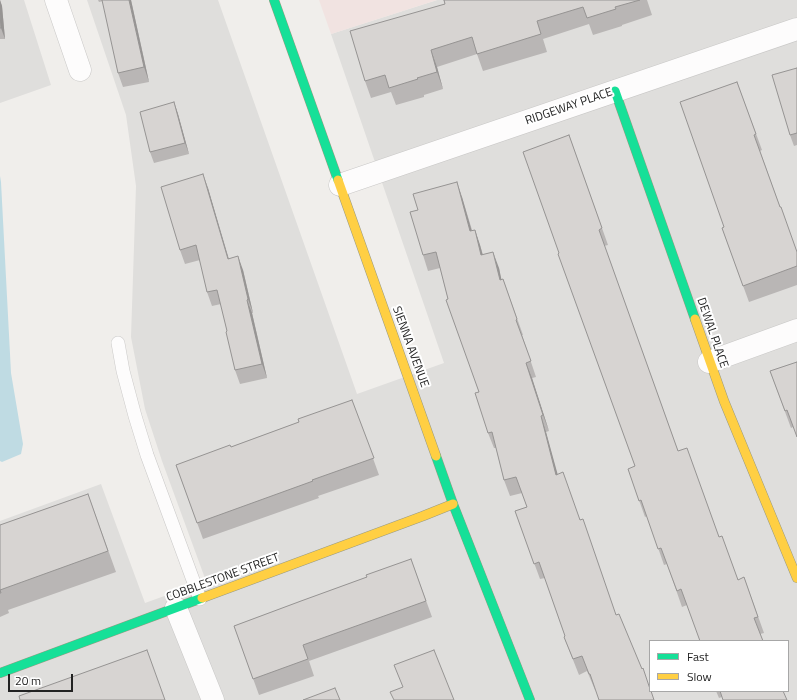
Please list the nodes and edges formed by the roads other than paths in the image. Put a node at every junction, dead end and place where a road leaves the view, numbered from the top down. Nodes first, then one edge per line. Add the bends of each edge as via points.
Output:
1 (56, 0) edge
2 (274, 0) edge
3 (797, 29) edge
4 (80, 70) dead end
5 (615, 92) junction
6 (340, 185) junction
7 (797, 330) edge
8 (118, 343) dead end
9 (709, 362) junction
10 (453, 504) junction
11 (797, 578) edge
12 (200, 599) junction
13 (176, 608) junction
14 (0, 674) edge
15 (213, 700) edge
16 (530, 700) edge

1 - 4 street
2 - 6 street, SIENNA AVENUE
3 - 5 street, RIDGEWAY PLACE
5 - 6 street, RIDGEWAY PLACE
5 - 9 street, DEWAL PLACE
6 - 10 street, SIENNA AVENUE
7 - 9 street
8 - 12 lane via 123,371 145,449
9 - 11 street, DEWAL PLACE
10 - 12 street, COBBLESTONE STREET
10 - 16 street, SIENNA AVENUE
12 - 13 street, COBBLESTONE STREET
13 - 14 street, COBBLESTONE STREET
13 - 15 street

